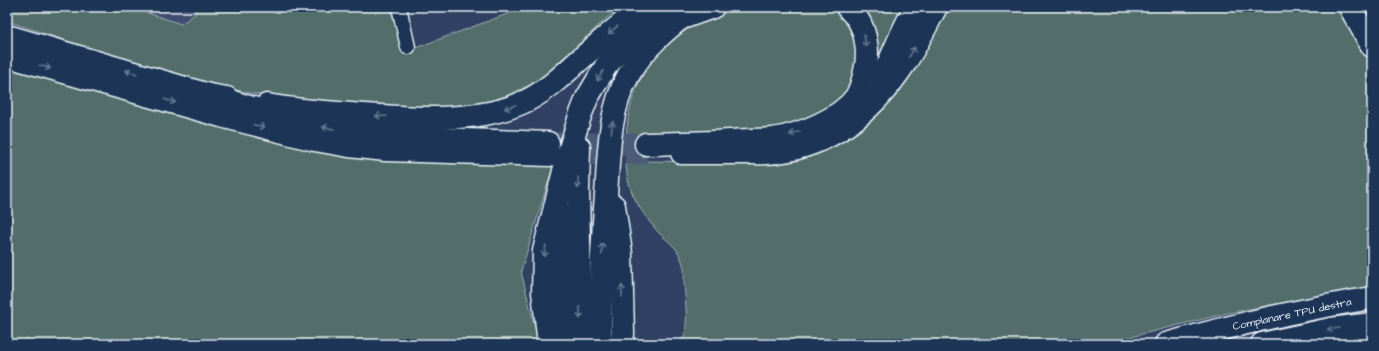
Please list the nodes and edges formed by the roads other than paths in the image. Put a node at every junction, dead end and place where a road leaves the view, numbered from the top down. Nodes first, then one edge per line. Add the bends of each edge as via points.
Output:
1 (399, 7) edge
2 (644, 7) edge
3 (695, 7) edge
4 (713, 7) edge
5 (847, 7) edge
6 (916, 7) edge
7 (936, 7) edge
8 (1350, 7) edge
9 (1359, 7) edge
10 (671, 14) edge
11 (7, 36) edge
12 (1371, 44) edge
13 (408, 47) dead end
14 (7, 56) edge
15 (208, 95) junction
16 (860, 115) junction
17 (580, 116) junction
18 (608, 166) junction
19 (561, 186) junction
20 (1372, 298) edge
21 (1372, 324) edge
22 (1372, 340) edge
23 (549, 344) edge
24 (564, 344) edge
25 (581, 344) edge
26 (601, 344) edge
27 (621, 344) edge
28 (1166, 344) edge
29 (1262, 344) edge
30 (1348, 344) edge

1 - 13 street
2 -> 15 highway via 541,92 515,106 490,114 455,117 371,116 277,107
3 - 10 highway
4 - 10 highway
5 -> 16 highway via 857,19 864,34 866,67 863,83 856,97 836,116 799,132 773,139 647,148 775,153 821,140 846,127
6 - 16 highway via 908,18 886,70
16 -> 7 highway via 880,96 906,63
8 - 12 highway
9 - 12 highway
10 -> 17 highway via 638,30 606,66 587,98
18 -> 10 highway via 615,108 623,86
15 -> 11 highway
14 -> 15 highway via 221,116 349,146 386,150 549,149 383,137 314,126
17 - 19 highway
17 -> 25 highway via 578,191
26 -> 18 highway via 601,253
27 -> 18 highway via 621,254
19 -> 23 highway via 544,251 543,292
19 - 24 highway via 561,292
20 - 28 highway, Complanare TPU destra via 1310,309
21 -> 29 highway
22 - 30 highway

